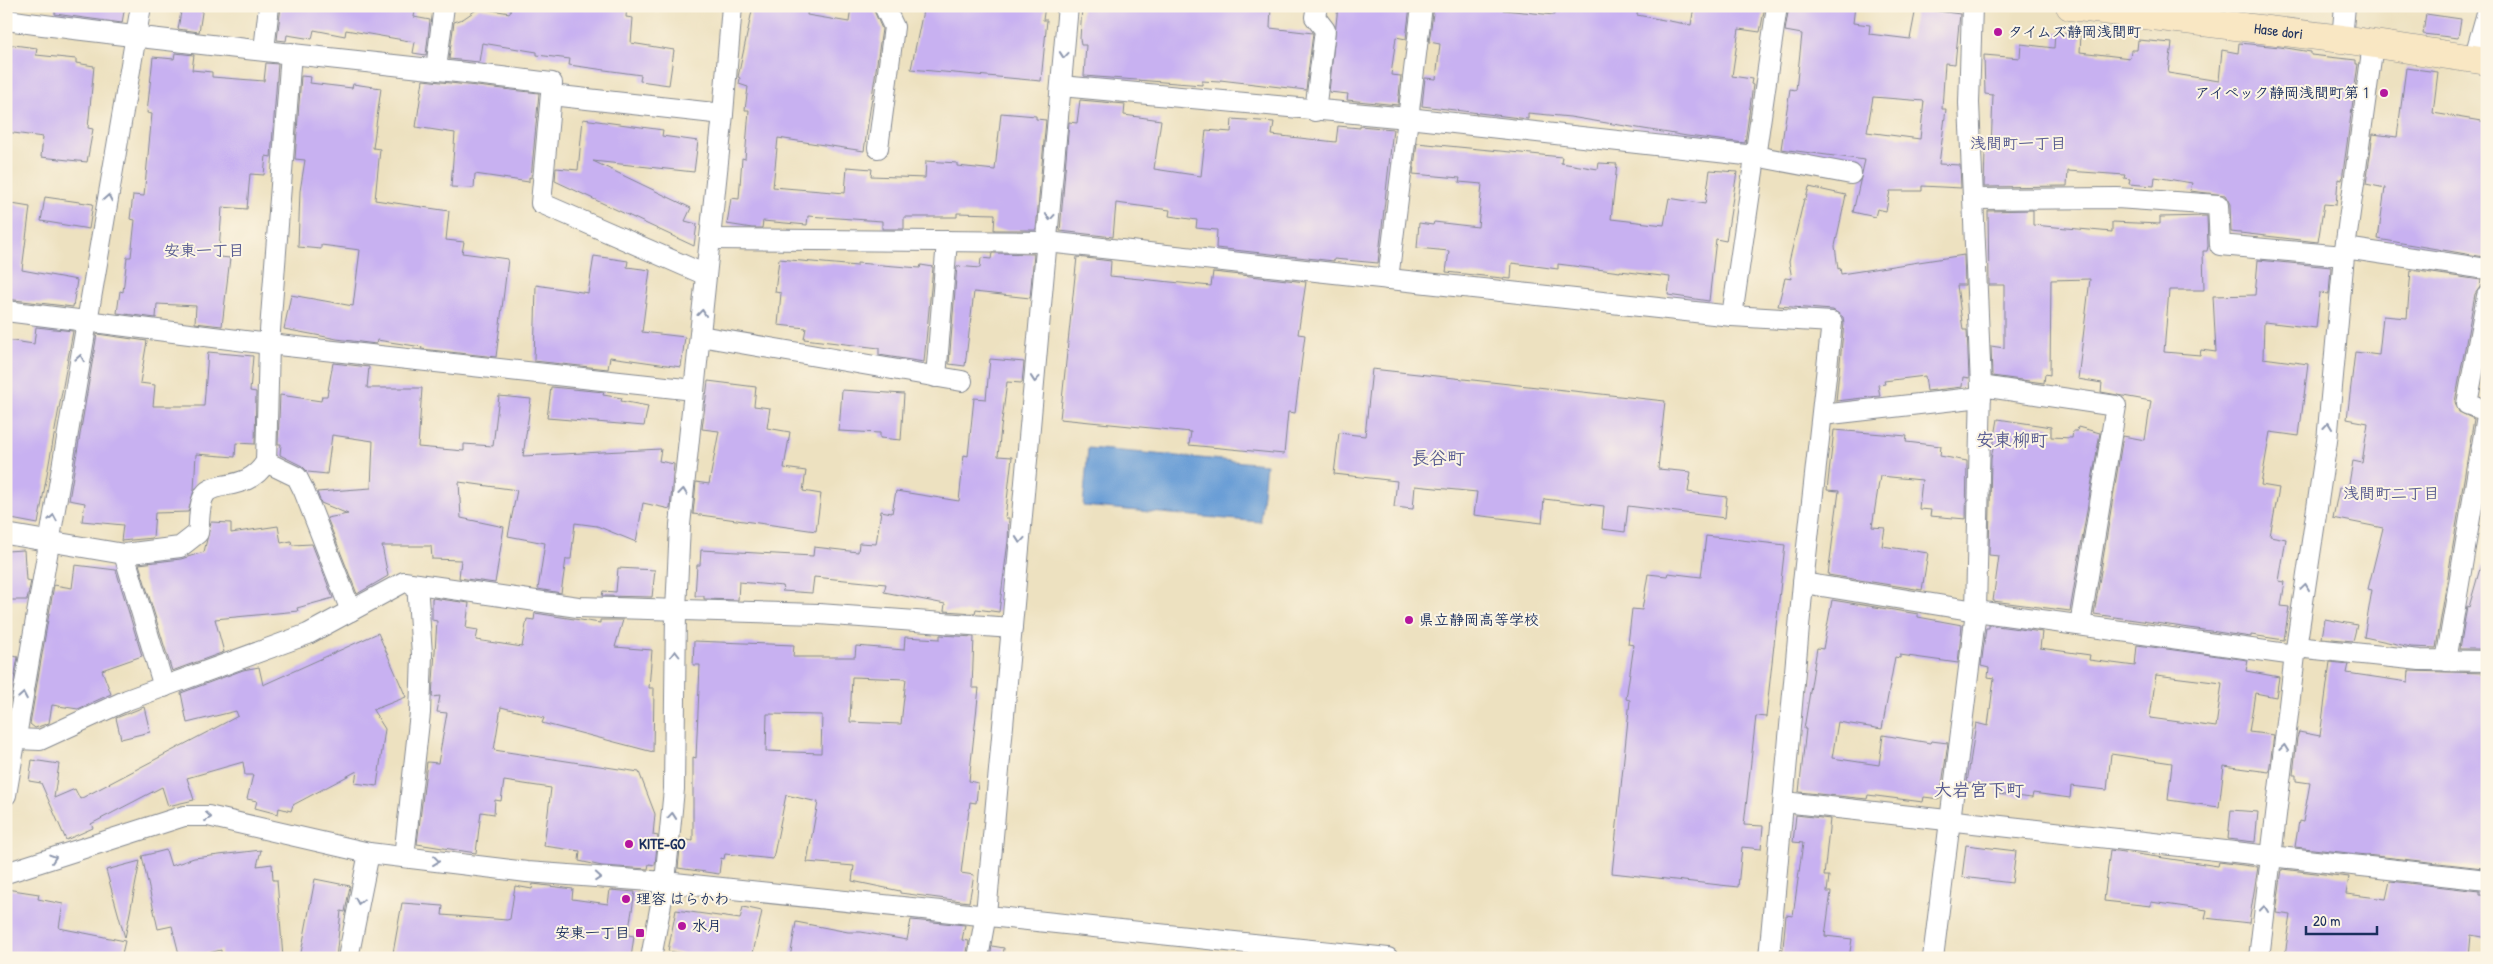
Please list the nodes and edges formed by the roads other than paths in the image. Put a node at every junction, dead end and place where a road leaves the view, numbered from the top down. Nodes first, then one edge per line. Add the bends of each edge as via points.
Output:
1 (141, 6) edge
2 (269, 6) edge
3 (444, 6) edge
4 (732, 6) edge
5 (884, 6) edge
6 (1068, 6) edge
7 (1317, 6) edge
8 (1422, 6) edge
9 (1777, 6) edge
10 (1972, 6) edge
11 (2070, 6) edge
12 (2345, 6) edge
13 (2487, 13) edge
14 (2202, 14) edge
15 (6, 20) edge
16 (136, 37) junction
17 (2342, 39) junction
18 (2373, 44) junction
19 (264, 50) junction
20 (291, 53) junction
21 (2480, 60) edge
22 (436, 68) junction
23 (1061, 86) junction
24 (551, 95) junction
25 (1315, 111) junction
26 (723, 114) junction
27 (1408, 118) junction
28 (878, 148) dead end
29 (1755, 156) junction
30 (1851, 174) dead end
31 (1974, 200) junction
32 (710, 239) junction
33 (947, 240) junction
34 (1048, 242) junction
35 (2344, 252) junction
36 (2487, 269) edge
37 (706, 275) junction
38 (1388, 279) junction
39 (2487, 296) edge
40 (6, 311) edge
41 (1732, 316) junction
42 (86, 321) junction
43 (2484, 326) edge
44 (700, 336) junction
45 (269, 344) junction
46 (936, 377) junction
47 (962, 381) dead end
48 (694, 390) junction
49 (1981, 392) junction
50 (2487, 411) edge
51 (1822, 415) junction
52 (2487, 416) edge
53 (266, 462) junction
54 (6, 534) edge
55 (49, 542) junction
56 (124, 554) junction
57 (417, 584) junction
58 (1804, 584) junction
59 (676, 610) junction
60 (350, 611) junction
61 (1976, 611) junction
62 (2080, 625) junction
63 (1012, 628) junction
64 (2296, 651) junction
65 (2446, 661) junction
66 (2487, 661) edge
67 (164, 687) junction
68 (16, 739) junction
69 (6, 795) edge
70 (1784, 802) junction
71 (1948, 820) junction
72 (369, 853) junction
73 (2270, 855) junction
74 (404, 857) junction
75 (6, 873) edge
76 (2487, 880) edge
77 (665, 882) junction
78 (986, 914) junction
79 (1257, 951) edge
80 (348, 958) edge
81 (651, 958) edge
82 (978, 958) edge
83 (1388, 958) edge
84 (1769, 958) edge
85 (1933, 958) edge
86 (2259, 958) edge

1 - 16 street
2 - 19 street
3 - 22 street
4 - 26 street
5 - 28 street via 894,27
6 -> 23 street
7 - 25 street via 1315,17 1325,30
8 - 27 street
9 - 29 street
10 - 31 street via 1969,103
11 - 14 street, Hase dori
12 - 17 street
13 - 21 street
14 - 17 street, Hase dori
15 - 16 street
16 - 19 street
42 -> 16 street
17 - 18 street, Hase dori
18 - 21 street, Hase dori
18 - 35 street
19 - 20 street
20 - 22 street
20 - 45 street
22 - 24 street via 552,83
23 - 25 street
23 -> 34 street
24 - 26 street
24 - 37 street via 541,203
25 - 27 street
26 - 32 street
27 - 29 street
27 - 38 street
29 - 30 street
29 - 41 street
31 - 35 street via 2117,198 2218,205 2220,245
31 - 49 street
32 - 33 street
32 - 37 street
33 - 34 street
33 - 46 street
34 - 38 street
34 -> 63 street
35 - 36 street
64 -> 35 street via 2327,441
44 -> 37 street
38 - 41 street
39 - 43 street
40 - 42 street
41 - 51 street via 1832,322
42 - 45 street
55 -> 42 street
43 - 50 street via 2466,404
44 - 46 street
44 - 48 street
45 - 48 street
45 - 53 street
46 - 47 street
59 -> 48 street via 680,525
49 - 51 street
49 - 61 street
49 - 62 street via 2116,406
51 - 58 street
52 - 65 street
53 - 56 street via 259,474 206,493 201,503 198,534 180,547
53 - 60 street via 297,477
54 - 55 street
55 - 56 street
68 -> 55 street
56 - 67 street
57 - 59 street via 578,607
57 - 60 street via 404,582
57 - 74 street via 422,654 420,713
58 - 61 street
58 - 70 street
59 - 63 street via 819,614
77 -> 59 street via 674,789
60 - 67 street via 308,634
61 - 62 street
61 - 71 street
62 - 64 street
63 - 78 street
64 - 65 street
73 -> 64 street
65 - 66 street
67 - 68 street via 127,700 40,740
68 - 69 street
70 - 71 street
70 - 84 street
71 - 73 street
71 - 85 street
72 - 74 street
75 -> 72 street via 184,816 208,816
72 -> 80 street
73 - 76 street
86 -> 73 street
74 -> 77 street via 527,872
77 - 78 street
77 - 81 street
78 - 79 street
78 - 82 street
79 - 83 street

